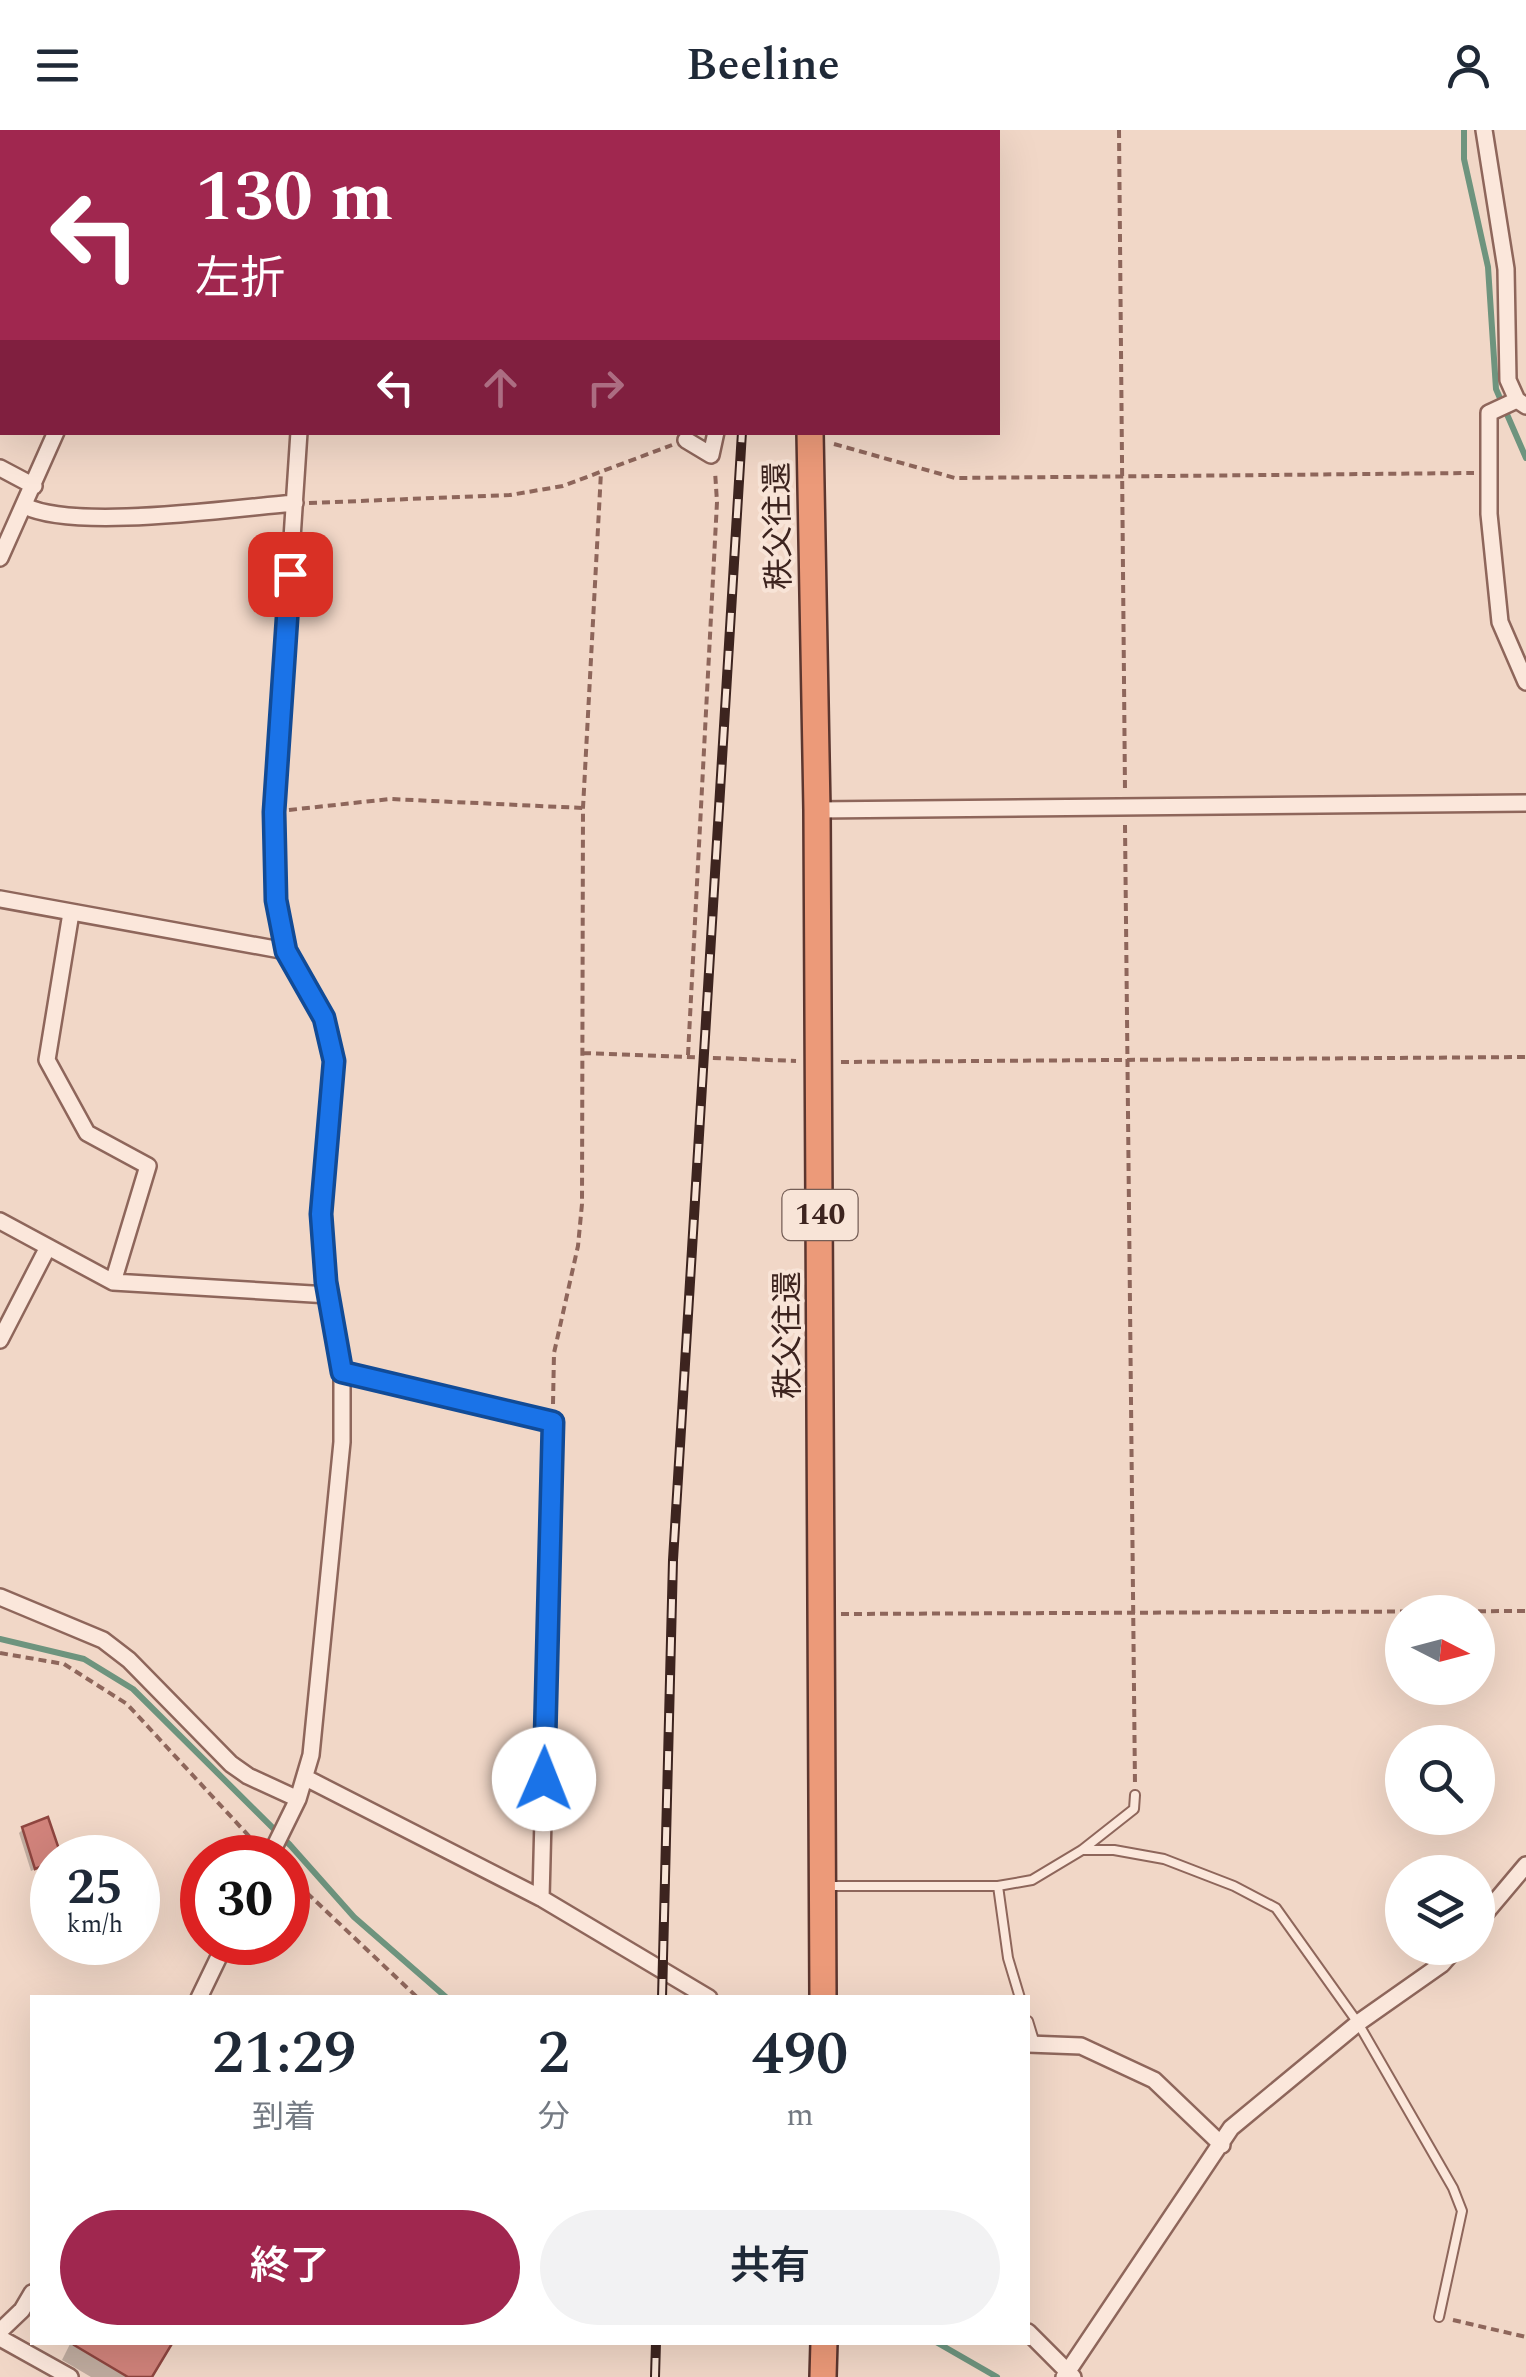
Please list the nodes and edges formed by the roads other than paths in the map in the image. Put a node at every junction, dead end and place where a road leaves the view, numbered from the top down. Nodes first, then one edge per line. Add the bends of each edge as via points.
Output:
1 (1484, 130) edge
2 (1512, 405) edge
3 (55, 435) edge
4 (299, 435) edge
5 (715, 435) edge
6 (810, 435) edge
7 (686, 440) road end
8 (0, 468) edge
9 (34, 486) junction
10 (295, 503) junction
11 (26, 506) junction
12 (0, 558) edge
13 (1526, 682) edge
14 (1526, 803) edge
15 (817, 810) junction
16 (0, 899) edge
17 (70, 912) junction
18 (286, 951) junction
19 (0, 1220) edge
20 (48, 1247) junction
21 (113, 1282) junction
22 (329, 1295) junction
23 (0, 1340) edge
24 (342, 1372) junction
25 (0, 1597) edge
26 (306, 1778) junction
27 (1136, 1795) road end
28 (298, 1799) junction
29 (280, 1835) edge
30 (1082, 1850) junction
31 (1526, 1865) edge
32 (823, 1886) junction
33 (998, 1886) junction
34 (541, 1898) junction
35 (1495, 1902) edge
36 (215, 1965) edge
37 (1441, 1965) edge
38 (200, 1995) edge
39 (704, 1995) edge
40 (823, 1995) edge
41 (1019, 1995) edge
42 (1358, 2023) junction
43 (1031, 2044) edge
44 (1222, 2145) junction
45 (30, 2296) edge
46 (1438, 2316) road end
47 (0, 2334) edge
48 (1030, 2334) edge
49 (824, 2345) edge
50 (1068, 2376) edge
51 (70, 2377) edge
52 (823, 2377) edge

1 - 2 street via 1506,268
2 - 13 street via 1489,413 1487,473 1500,622
3 - 9 street
4 - 10 street
5 - 7 street via 711,455
6 - 15 highway, 秩父往還 / 140
8 - 9 street
9 - 11 street
10 - 11 street via 115,517 43,515
10 - 18 street via 274,812 276,900
11 - 12 street
14 - 15 street
15 - 32 highway, 秩父往還 / 140
16 - 17 street
17 - 18 street
17 - 21 street via 48,1060 87,1134 148,1166
18 - 22 street via 324,1018 334,1061 321,1214
19 - 20 street
20 - 21 street
20 - 23 street
21 - 22 street
22 - 24 street
24 - 26 street via 342,1442
24 - 34 street via 553,1422
25 - 28 street via 103,1640 231,1764
26 - 28 street
26 - 34 street
27 - 30 lane via 1134,1809
28 - 29 street
30 - 33 lane via 1032,1880
30 - 42 lane via 1164,1859 1276,1908
31 - 35 street
32 - 33 lane
32 - 40 highway, 秩父往還 / 140
33 - 41 lane
34 - 39 street
36 - 38 street
37 - 42 street
42 - 44 street via 1231,2128
42 - 46 lane via 1462,2211
43 - 44 street via 1081,2046 1154,2080
44 - 50 street
45 - 47 street
47 - 51 street
48 - 50 street
49 - 52 highway

